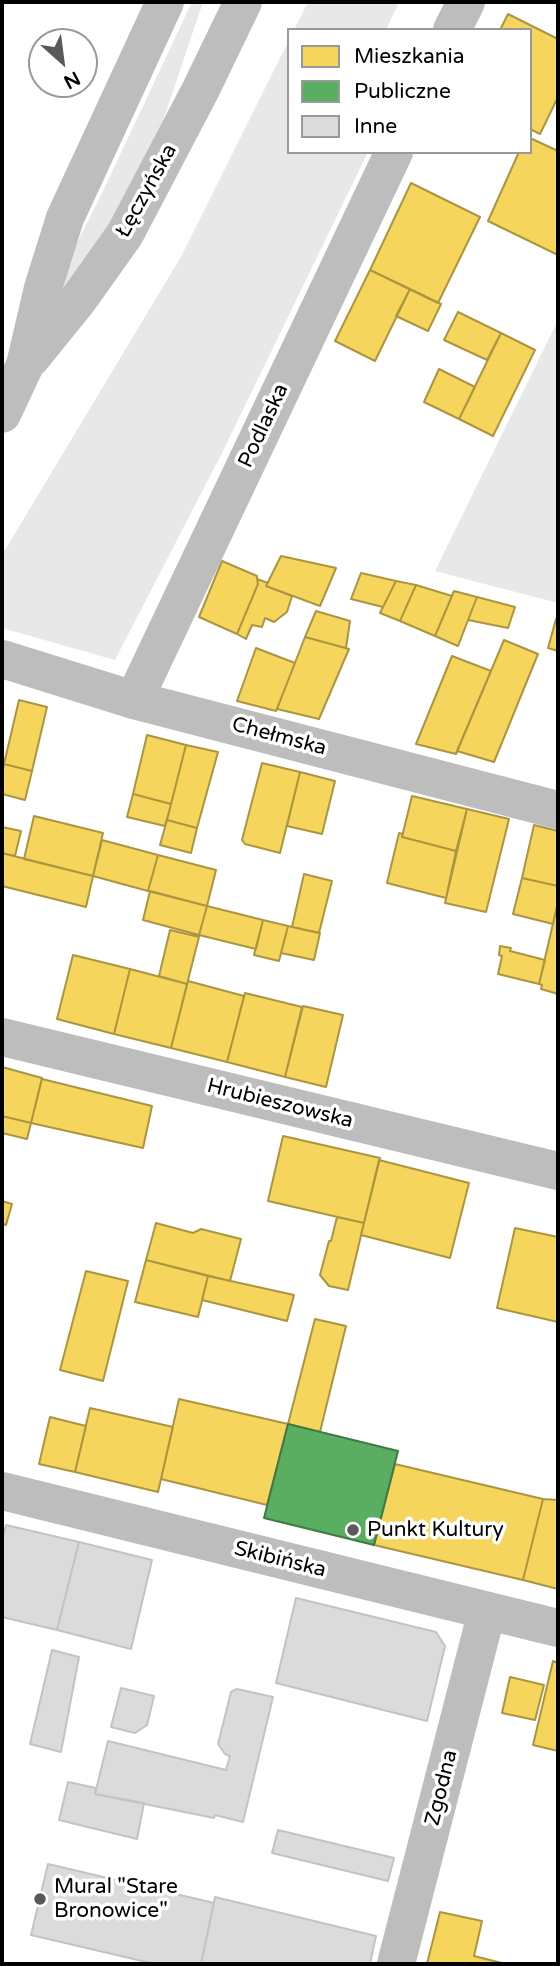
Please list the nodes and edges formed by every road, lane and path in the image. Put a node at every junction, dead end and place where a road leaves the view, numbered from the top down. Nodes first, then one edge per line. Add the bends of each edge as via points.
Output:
1 (165, 2) edge
2 (243, 2) edge
3 (466, 2) edge
4 (453, 28) edge
5 (393, 154) edge
6 (25, 365) junction
7 (2, 414) edge
8 (2, 659) edge
9 (134, 700) junction
10 (558, 810) edge
11 (2, 1037) edge
12 (558, 1171) edge
13 (2, 1491) edge
14 (487, 1611) junction
15 (558, 1628) edge
16 (396, 1964) edge

1 - 6 street, Łęczyńska via 65,218
2 - 6 street, Łęczyńska via 125,234
3 - 4 street
5 - 9 street, Podlaska
6 - 7 street, Łęczyńska
8 - 9 street, Chełmska
9 - 10 street, Chełmska
11 - 12 street, Hrubieszowska
13 - 14 street, Skibińska
14 - 15 street, Skibińska
14 - 16 street, Zgodna

